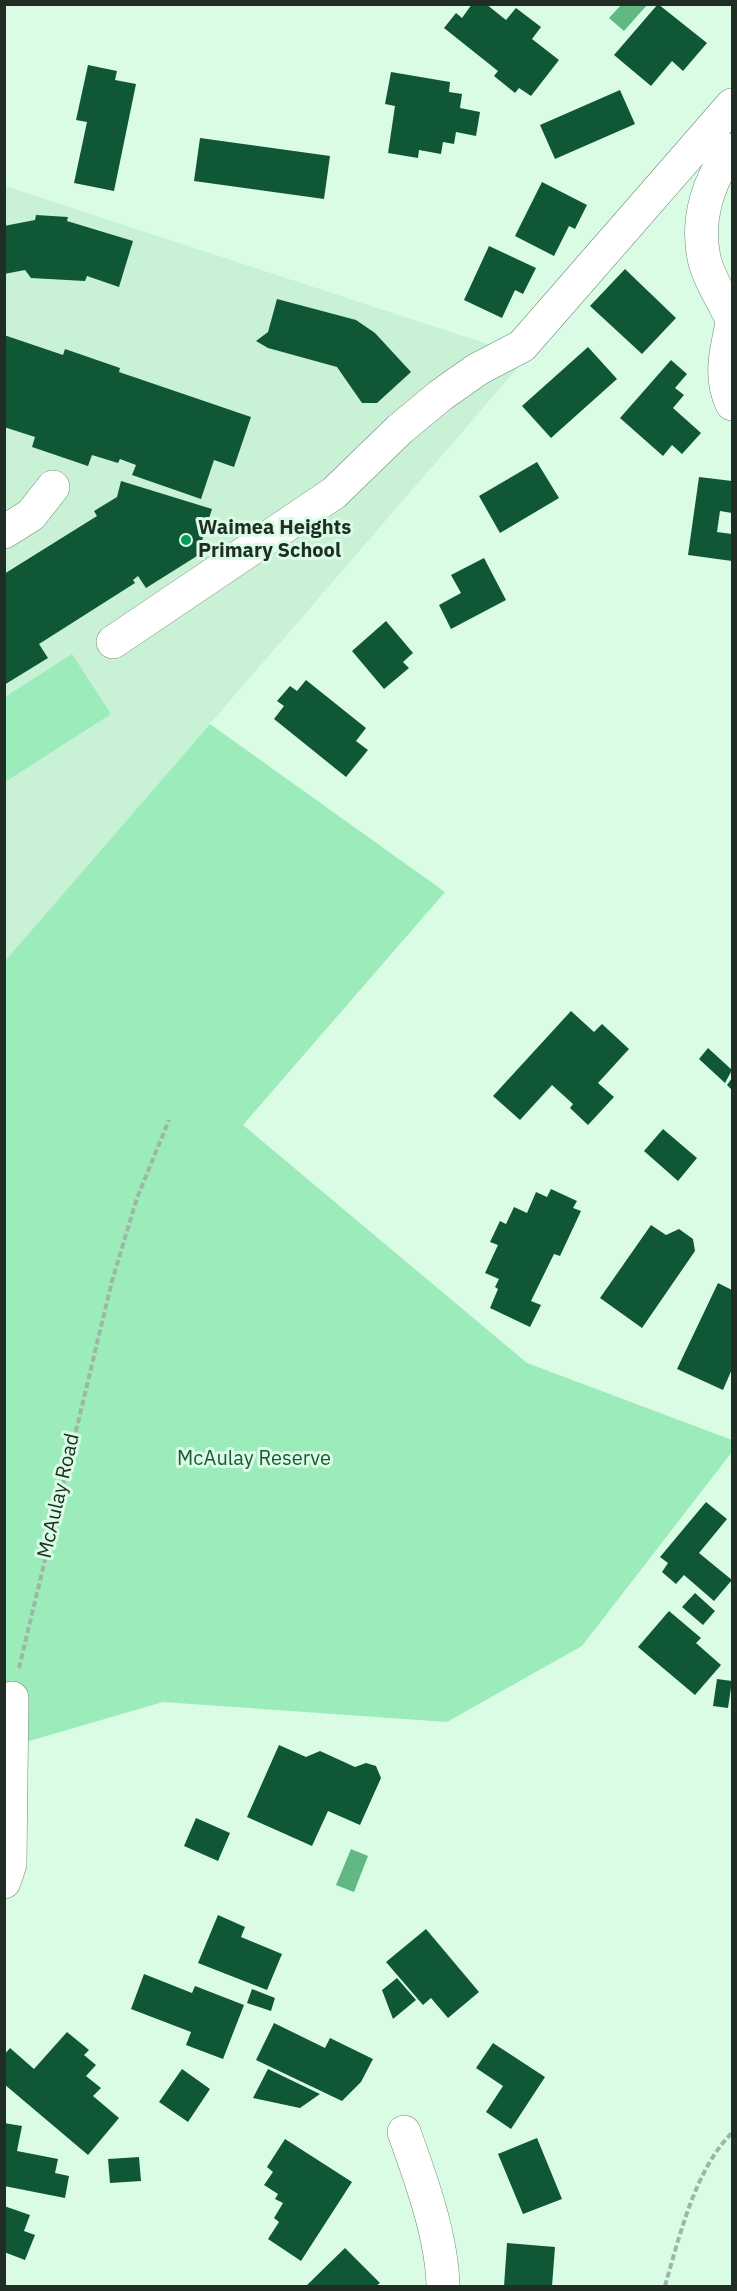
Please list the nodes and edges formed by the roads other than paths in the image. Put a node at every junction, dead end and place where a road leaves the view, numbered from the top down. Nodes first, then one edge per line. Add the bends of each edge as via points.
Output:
1 (732, 105) edge
2 (732, 150) edge
3 (732, 322) edge
4 (732, 404) edge
5 (53, 487) dead end
6 (4, 532) edge
7 (113, 642) dead end
8 (12, 1698) road end
9 (4, 1882) edge
10 (404, 2132) dead end
11 (443, 2286) edge

1 - 7 street via 522,346 478,369 441,395 334,493
2 - 3 street via 721,164 703,205 704,258
3 - 4 street via 724,371
5 - 6 street via 31,515
8 - 9 street via 10,1864
10 - 11 street via 440,2256

